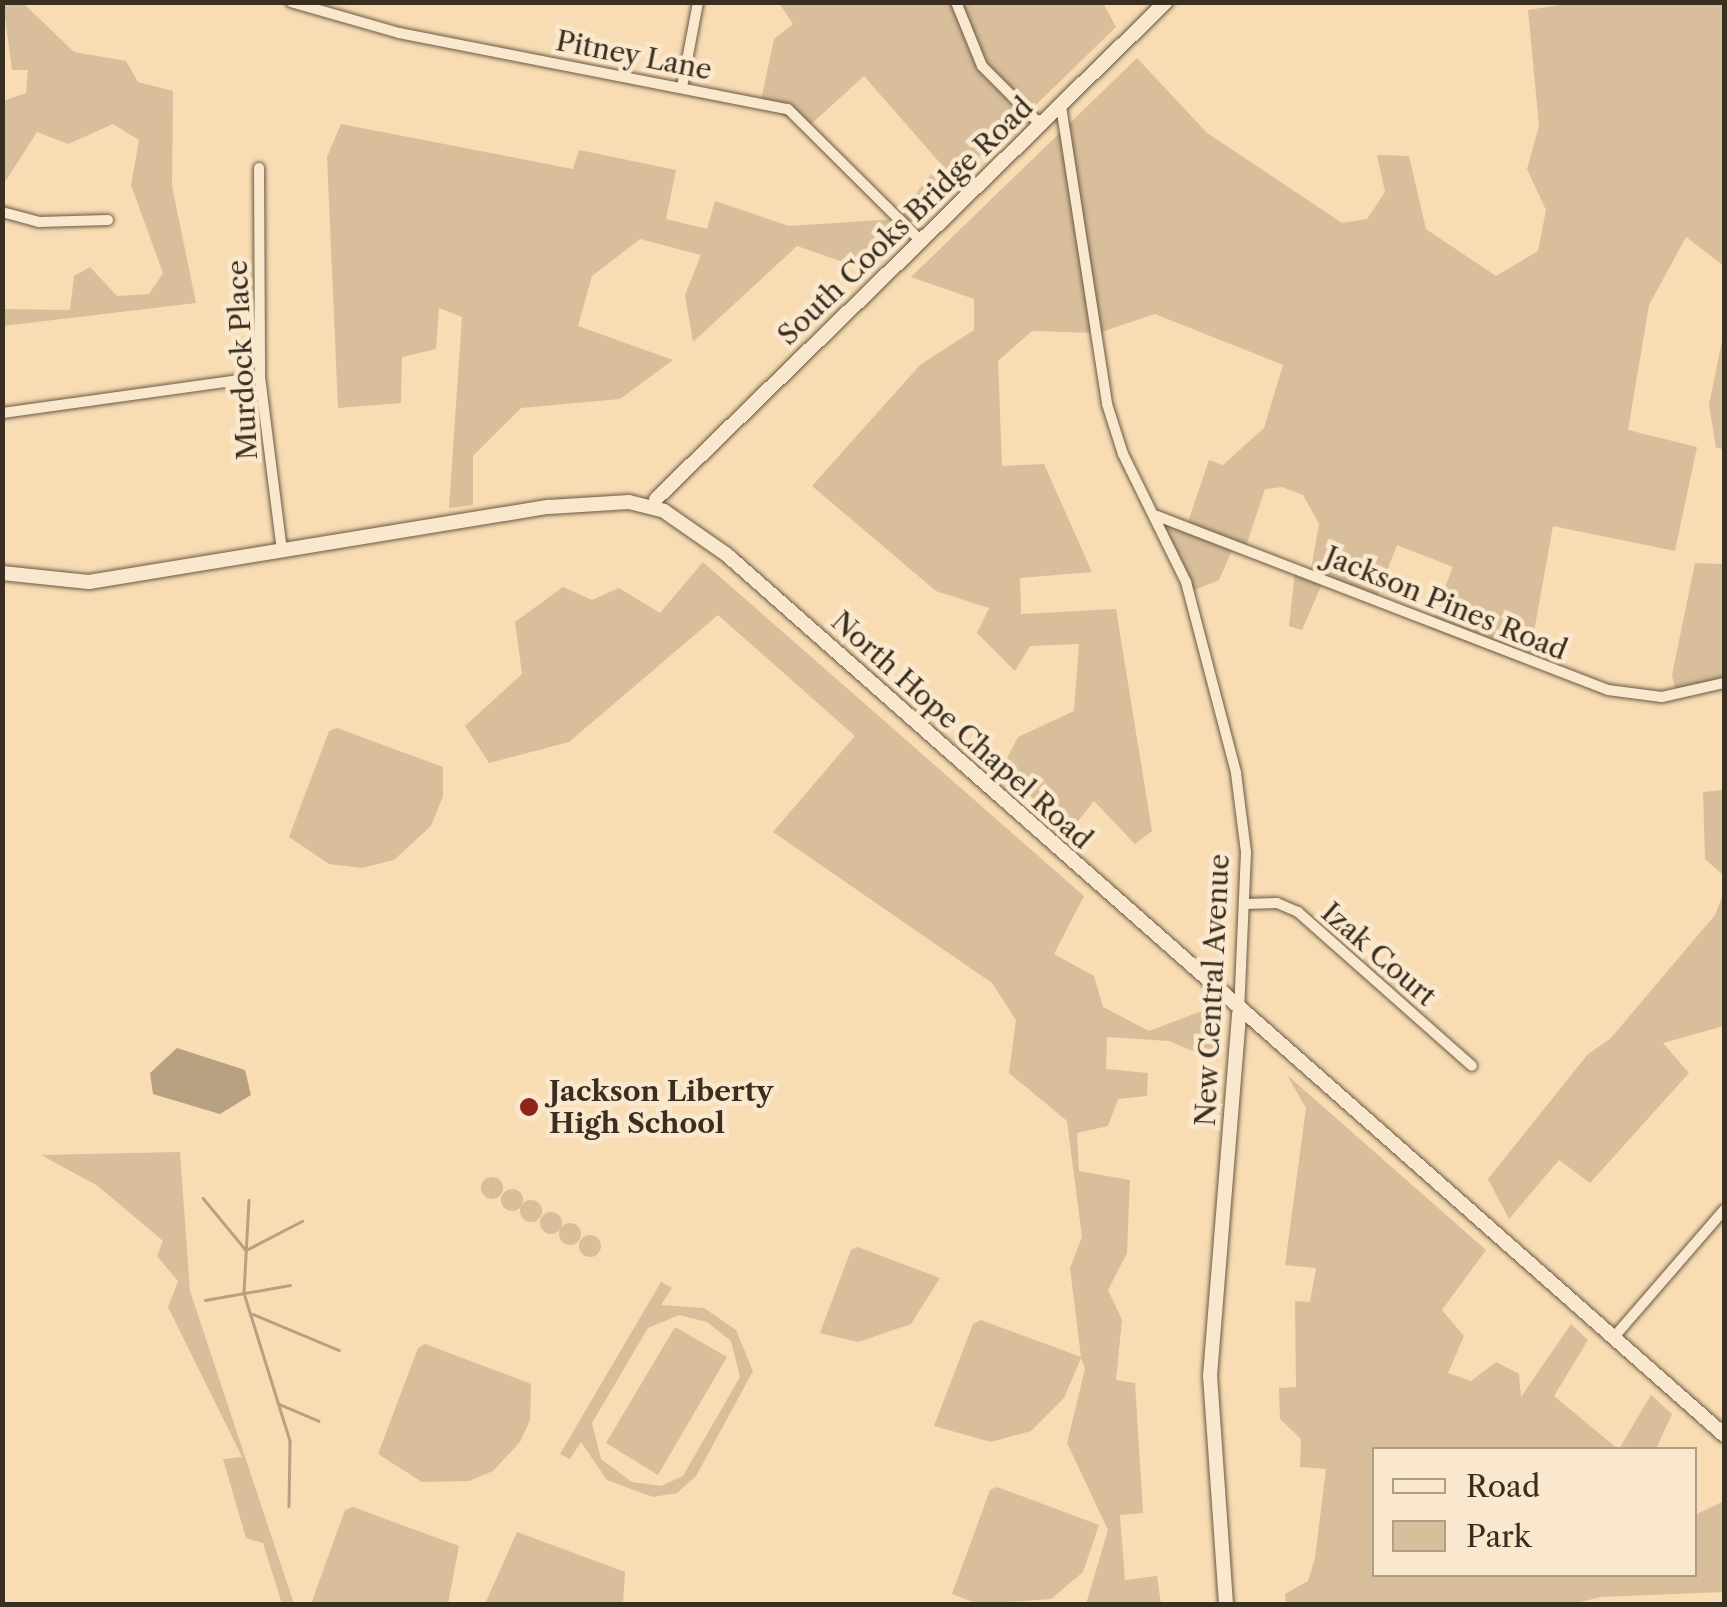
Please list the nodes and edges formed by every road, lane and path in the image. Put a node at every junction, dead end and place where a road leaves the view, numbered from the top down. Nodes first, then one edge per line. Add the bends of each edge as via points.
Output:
1 (291, 2) edge
2 (698, 2) edge
3 (956, 2) edge
4 (1166, 2) edge
5 (682, 87) junction
6 (1061, 106) junction
7 (1041, 125) junction
8 (259, 168) dead end
9 (2, 212) edge
10 (108, 220) dead end
11 (919, 239) junction
12 (260, 376) junction
13 (2, 413) edge
14 (652, 503) junction
15 (1157, 516) junction
16 (282, 550) junction
17 (2, 573) edge
18 (1724, 683) edge
19 (1245, 904) junction
20 (1239, 1013) junction
21 (1472, 1066) dead end
22 (1724, 1210) edge
23 (1614, 1337) junction
24 (1724, 1436) edge
25 (1226, 1604) edge

1 - 5 street, Pitney Lane via 399,33
2 - 5 street
3 - 7 street via 982,66
4 - 6 main road, South Cooks Bridge Road
5 - 11 street, Pitney Lane via 797,114
6 - 7 main road, South Cooks Bridge Road
6 - 15 street, New Central Avenue via 1108,404 1123,454
7 - 11 main road, South Cooks Bridge Road
8 - 12 street, Murdock Place
9 - 10 street via 39,222
11 - 14 main road, South Cooks Bridge Road
12 - 13 street
12 - 16 street, Murdock Place
14 - 16 main road, North Hope Chapel Road via 550,506
14 - 20 main road, North Hope Chapel Road via 727,555
15 - 18 street, Jackson Pines Road via 1608,690 1662,697
15 - 19 street, New Central Avenue via 1207,650 1236,774
16 - 17 main road, North Hope Chapel Road via 89,582
19 - 20 street, New Central Avenue
19 - 21 street, Izak Court via 1298,912
20 - 23 main road, North Hope Chapel Road
20 - 25 main road, New Central Avenue via 1210,1376
22 - 23 street
23 - 24 main road, North Hope Chapel Road

